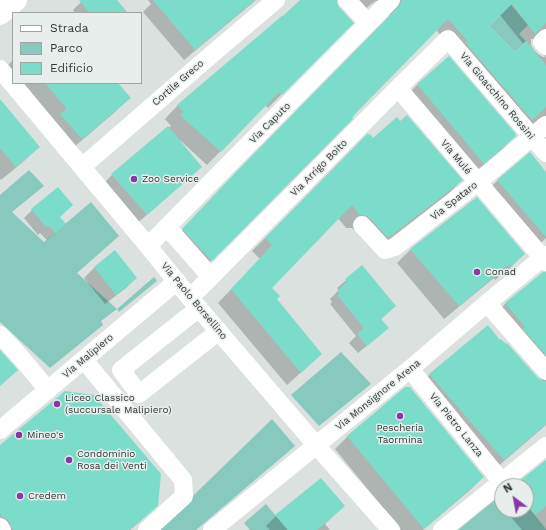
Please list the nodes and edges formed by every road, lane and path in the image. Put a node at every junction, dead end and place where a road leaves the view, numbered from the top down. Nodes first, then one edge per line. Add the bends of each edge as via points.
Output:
1 (16, 0) edge
2 (276, 0) edge
3 (347, 0) edge
4 (391, 0) edge
5 (0, 14) edge
6 (368, 24) junction
7 (448, 39) joint
8 (0, 69) edge
9 (12, 83) edge
10 (13, 84) edge
11 (398, 88) junction
12 (546, 125) edge
13 (532, 137) junction
14 (546, 154) edge
15 (82, 167) junction
16 (478, 182) junction
17 (362, 225) dead end
18 (167, 227) junction
19 (148, 246) junction
20 (545, 259) edge
21 (211, 277) junction
22 (177, 281) junction
23 (195, 303) junction
24 (488, 303) junction
25 (219, 331) junction
26 (0, 335) edge
27 (84, 360) junction
28 (410, 369) junction
29 (546, 371) edge
30 (48, 390) junction
31 (0, 430) edge
32 (316, 445) junction
33 (546, 446) edge
34 (499, 478) edge
35 (507, 478) edge
36 (494, 488) edge
37 (0, 527) edge
38 (2, 530) edge
39 (147, 530) edge
40 (212, 530) edge
41 (391, 530) edge
42 (442, 530) edge

1 - 5 street
2 - 15 street, Cortile Greco
3 - 6 street
4 - 6 street, Via Caputo
6 - 18 street, Via Caputo
7 - 11 street, Via Arrigo Boito
7 - 13 street, Via Gioacchino Rossini
8 - 9 street, Via Paolo Borsellino
10 - 15 street, Via Paolo Borsellino
11 - 16 street, Via Mulé
11 - 21 street, Via Arrigo Boito
12 - 13 street, Via Spataro
13 - 14 street, Via Gioacchino Rossini
13 - 16 street, Via Spataro
15 - 19 street, Via Paolo Borsellino
16 - 17 street, Via Spataro via 395,247 384,250
16 - 20 street, Via Mulé
18 - 19 street, Via Caputo
18 - 21 street
19 - 22 street, Via Paolo Borsellino
20 - 24 street, Via Monsignore Arena
21 - 23 street, Via Arrigo Boito
22 - 23 street, Via Paolo Borsellino
22 - 27 street, Via Malipiero
23 - 25 street, Via Paolo Borsellino
23 - 25 street, Via Arrigo Boito via 121,370 140,394
24 - 28 street, Via Monsignore Arena
24 - 29 street
25 - 32 street, Via Paolo Borsellino
26 - 30 street
27 - 30 street, Via Malipiero
27 - 39 street via 183,480 184,496
28 - 32 street, Via Monsignore Arena
28 - 34 street, Via Pietro Lanza
30 - 31 street, Via Malipiero
32 - 40 street, Via Monsignore Arena
32 - 41 street, Via Paolo Borsellino
33 - 35 street
36 - 42 street
37 - 38 street

